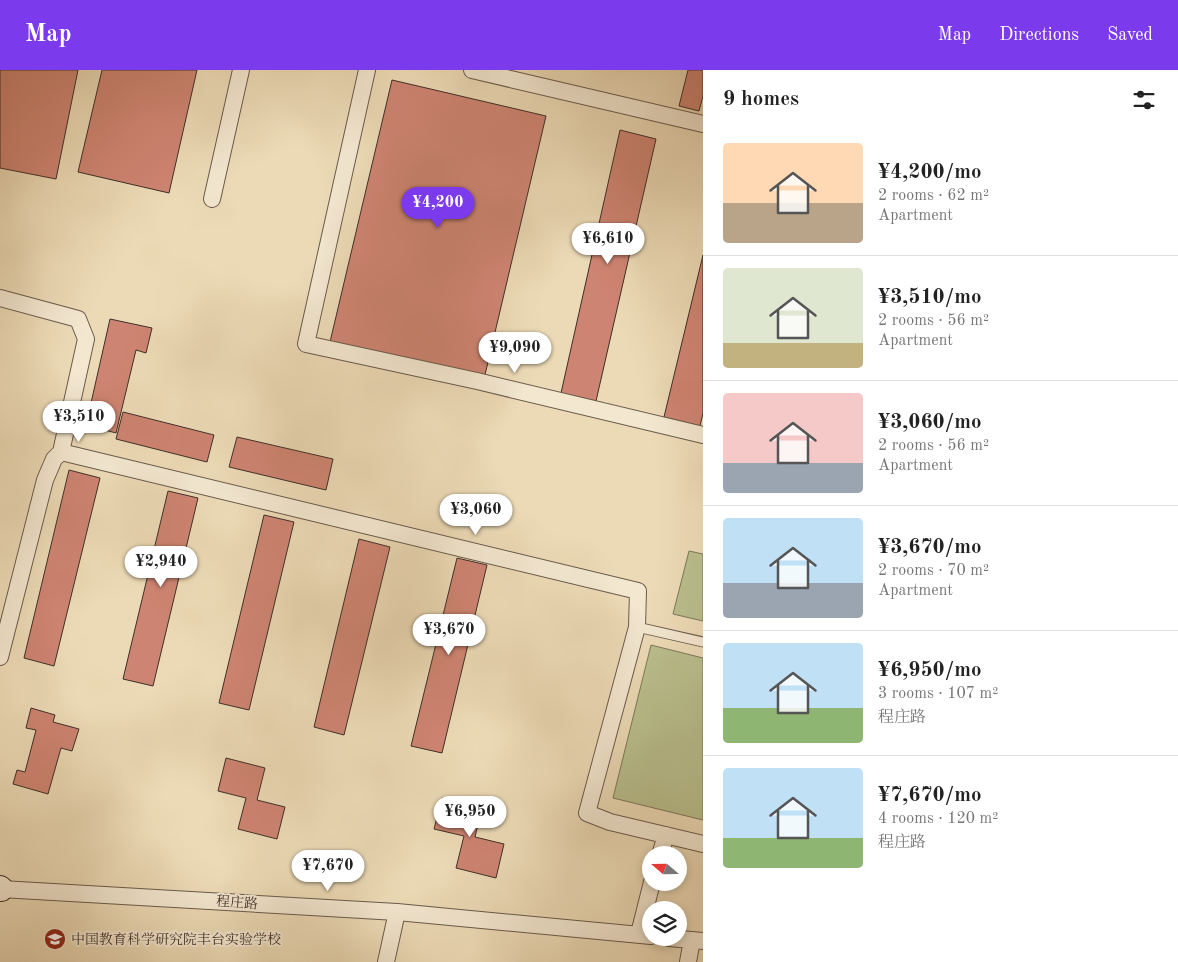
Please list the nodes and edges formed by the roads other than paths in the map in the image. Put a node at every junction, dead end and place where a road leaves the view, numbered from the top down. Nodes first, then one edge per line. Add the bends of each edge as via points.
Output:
1 (241, 70) edge
2 (367, 70) edge
3 (472, 70) edge
4 (703, 124) edge
5 (212, 200) dead end
6 (0, 298) edge
7 (703, 435) edge
8 (60, 452) junction
9 (637, 627) junction
10 (703, 642) edge
11 (0, 657) edge
12 (666, 835) junction
13 (703, 844) edge
14 (663, 846) edge
15 (0, 889) edge
16 (397, 912) junction
17 (642, 935) edge
18 (697, 941) edge
19 (386, 962) edge
20 (688, 962) edge

1 - 5 street
2 - 7 street via 306,344
3 - 4 street
6 - 8 street via 78,319 86,338
8 - 9 street via 638,591
8 - 11 street via 44,480
9 - 10 lane
9 - 12 street via 587,812 610,822
12 - 13 street
12 - 14 street
15 - 16 street, 程庄路
16 - 17 street, 程庄路
16 - 19 street
18 - 20 street

